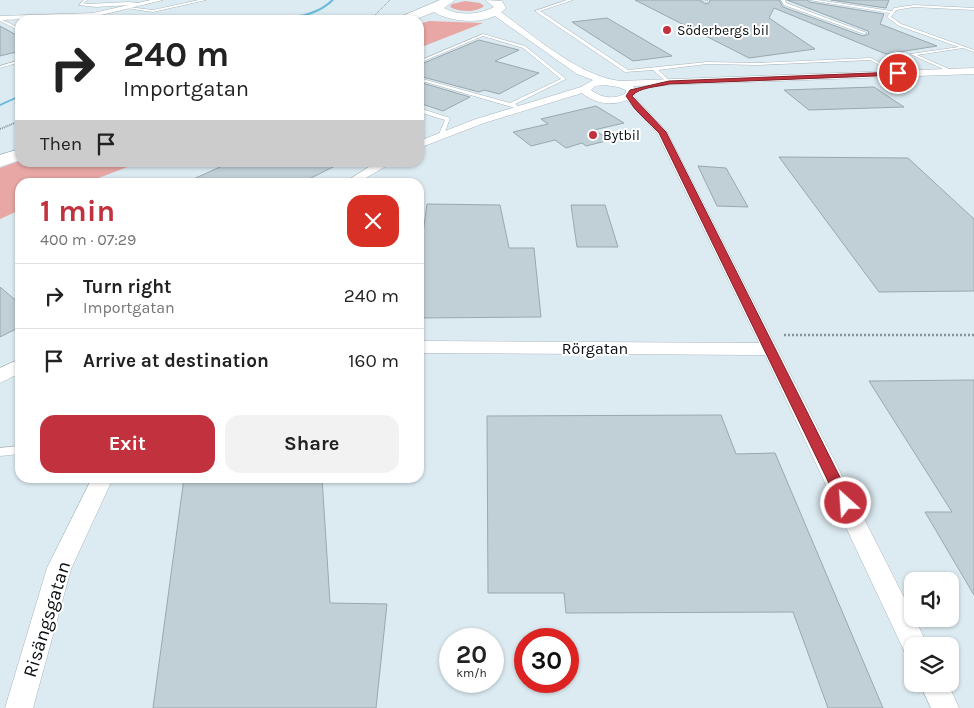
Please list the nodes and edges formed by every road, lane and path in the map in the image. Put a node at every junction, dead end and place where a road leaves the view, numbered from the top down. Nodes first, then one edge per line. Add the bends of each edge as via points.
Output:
1 (86, 0) edge
2 (160, 0) edge
3 (204, 0) edge
4 (390, 0) edge
5 (450, 0) edge
6 (571, 0) edge
7 (783, 0) edge
8 (811, 0) edge
9 (142, 2) edge
10 (498, 4) edge
11 (129, 5) junction
12 (974, 9) edge
13 (446, 12) junction
14 (893, 12) junction
15 (86, 15) edge
16 (375, 15) edge
17 (424, 16) edge
18 (470, 16) junction
19 (15, 17) edge
20 (424, 18) edge
21 (0, 19) edge
22 (424, 21) edge
23 (15, 27) edge
24 (516, 28) junction
25 (865, 32) dead end
26 (963, 47) junction
27 (974, 51) edge
28 (424, 60) edge
29 (15, 62) edge
30 (0, 67) edge
31 (654, 69) junction
32 (974, 71) edge
33 (580, 72) junction
34 (954, 72) junction
35 (898, 73) junction
36 (424, 80) edge
37 (605, 82) junction
38 (665, 83) junction
39 (620, 84) junction
40 (588, 87) junction
41 (630, 94) junction
42 (597, 98) junction
43 (611, 100) junction
44 (516, 108) junction
45 (424, 112) edge
46 (15, 124) edge
47 (653, 124) junction
48 (0, 129) edge
49 (442, 134) junction
50 (424, 143) edge
51 (15, 156) edge
52 (0, 162) edge
53 (378, 167) edge
54 (358, 178) edge
55 (974, 335) edge
56 (767, 342) junction
57 (424, 347) edge
58 (15, 368) edge
59 (0, 376) edge
60 (15, 450) edge
61 (0, 452) edge
62 (100, 483) edge
63 (911, 637) edge
64 (938, 692) edge
65 (19, 708) edge
66 (945, 708) edge

1 - 11 lane via 80,4
2 - 9 street
3 - 11 lane via 153,11
4 - 16 path
5 - 13 main road
6 - 31 lane via 537,11 627,71
7 - 25 lane via 785,4
8 - 14 lane
9 - 11 street
10 - 18 main road
10 - 24 street
11 - 15 street
12 - 14 lane via 914,6
13 - 17 main road
13 - 18 main road
13 - 20 main road
13 - 22 main road
14 - 26 lane via 889,17 900,25
18 - 24 street
19 - 21 street
21 - 23 lane
24 - 33 street
26 - 27 lane
26 - 34 lane via 912,54
28 - 44 lane via 483,35 524,47 564,79
29 - 30 lane
31 - 35 lane via 707,63 871,59
31 - 38 lane
32 - 34 street
33 - 37 street
33 - 40 street
34 - 35 street
35 - 38 street
36 - 44 lane
37 - 39 street
37 - 40 street
38 - 39 street
38 - 41 street
39 - 41 street via 628,87
40 - 42 street via 588,94
40 - 44 street
41 - 43 street
41 - 47 street
42 - 43 street
42 - 44 street via 568,99
43 - 47 street
44 - 49 street
45 - 49 lane via 448,119
46 - 48 path
47 - 56 street via 662,132
49 - 50 street
51 - 52 main road
53 - 54 street
55 - 56 path
56 - 57 street, Rörgatan
56 - 63 street
58 - 59 street
60 - 61 lane
62 - 65 street, Risängsgatan via 58,568
64 - 66 street

